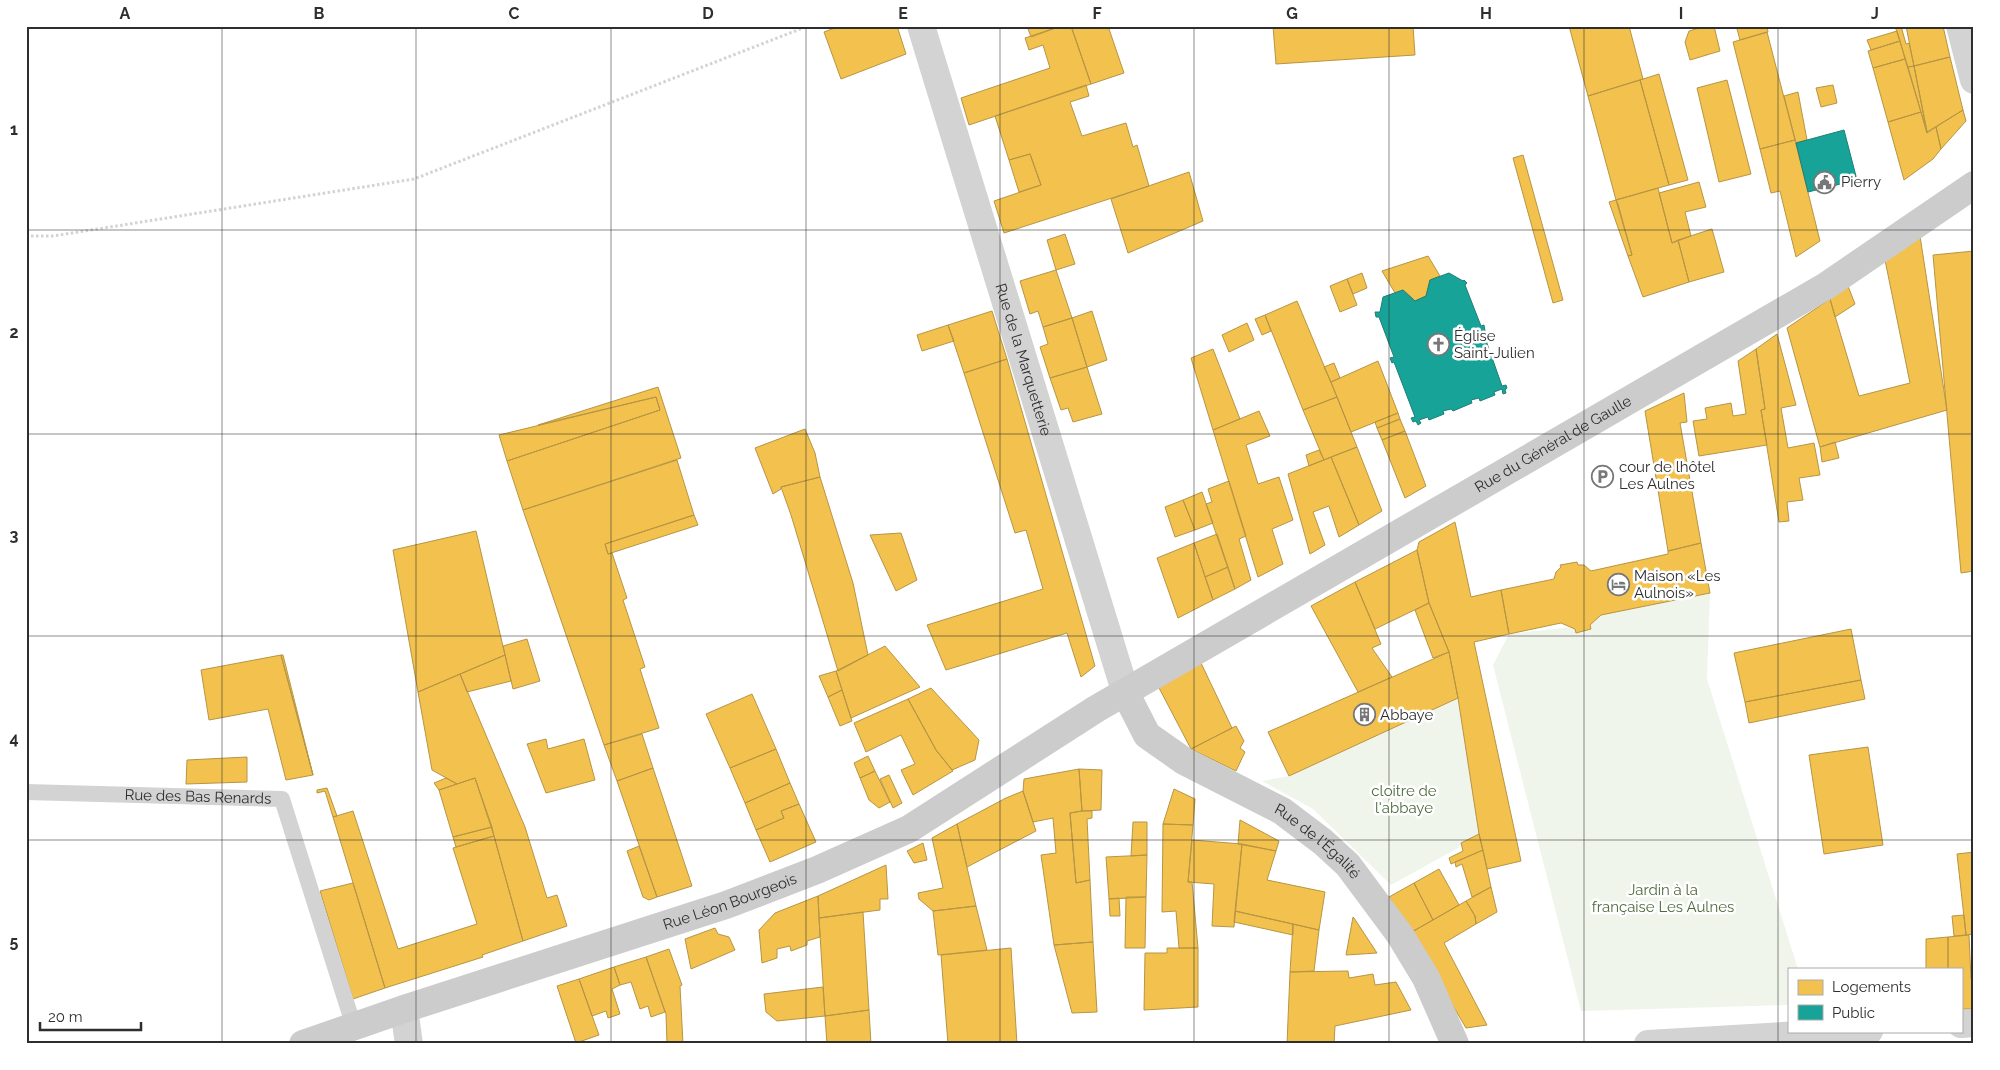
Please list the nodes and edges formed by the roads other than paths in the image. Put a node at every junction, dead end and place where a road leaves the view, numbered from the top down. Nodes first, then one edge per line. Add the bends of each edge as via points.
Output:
1 (921, 26) edge
2 (1960, 26) edge
3 (1974, 80) edge
4 (1974, 185) edge
5 (1126, 694) junction
6 (26, 792) edge
7 (404, 1009) junction
8 (354, 1027) junction
9 (1852, 1032) edge
10 (1878, 1032) edge
11 (303, 1044) edge
12 (410, 1044) edge
13 (1455, 1044) edge
14 (1648, 1044) edge
15 (1874, 1044) edge

1 - 5 street, Rue de la Marquetterie
2 - 3 street
4 - 5 street, Rue du Général de Gaulle via 1826,286
5 - 7 street, Rue Léon Bourgeois via 1096,709 909,828 817,870 726,905
5 - 13 street, Rue de l'Égalité via 1148,735 1184,761 1282,811 1348,865 1426,978
6 - 8 lane, Rue des Bas Renards via 282,800
7 - 8 street, Rue Léon Bourgeois
7 - 12 street
8 - 11 street, Rue Léon Bourgeois
9 - 14 street
10 - 15 lane

